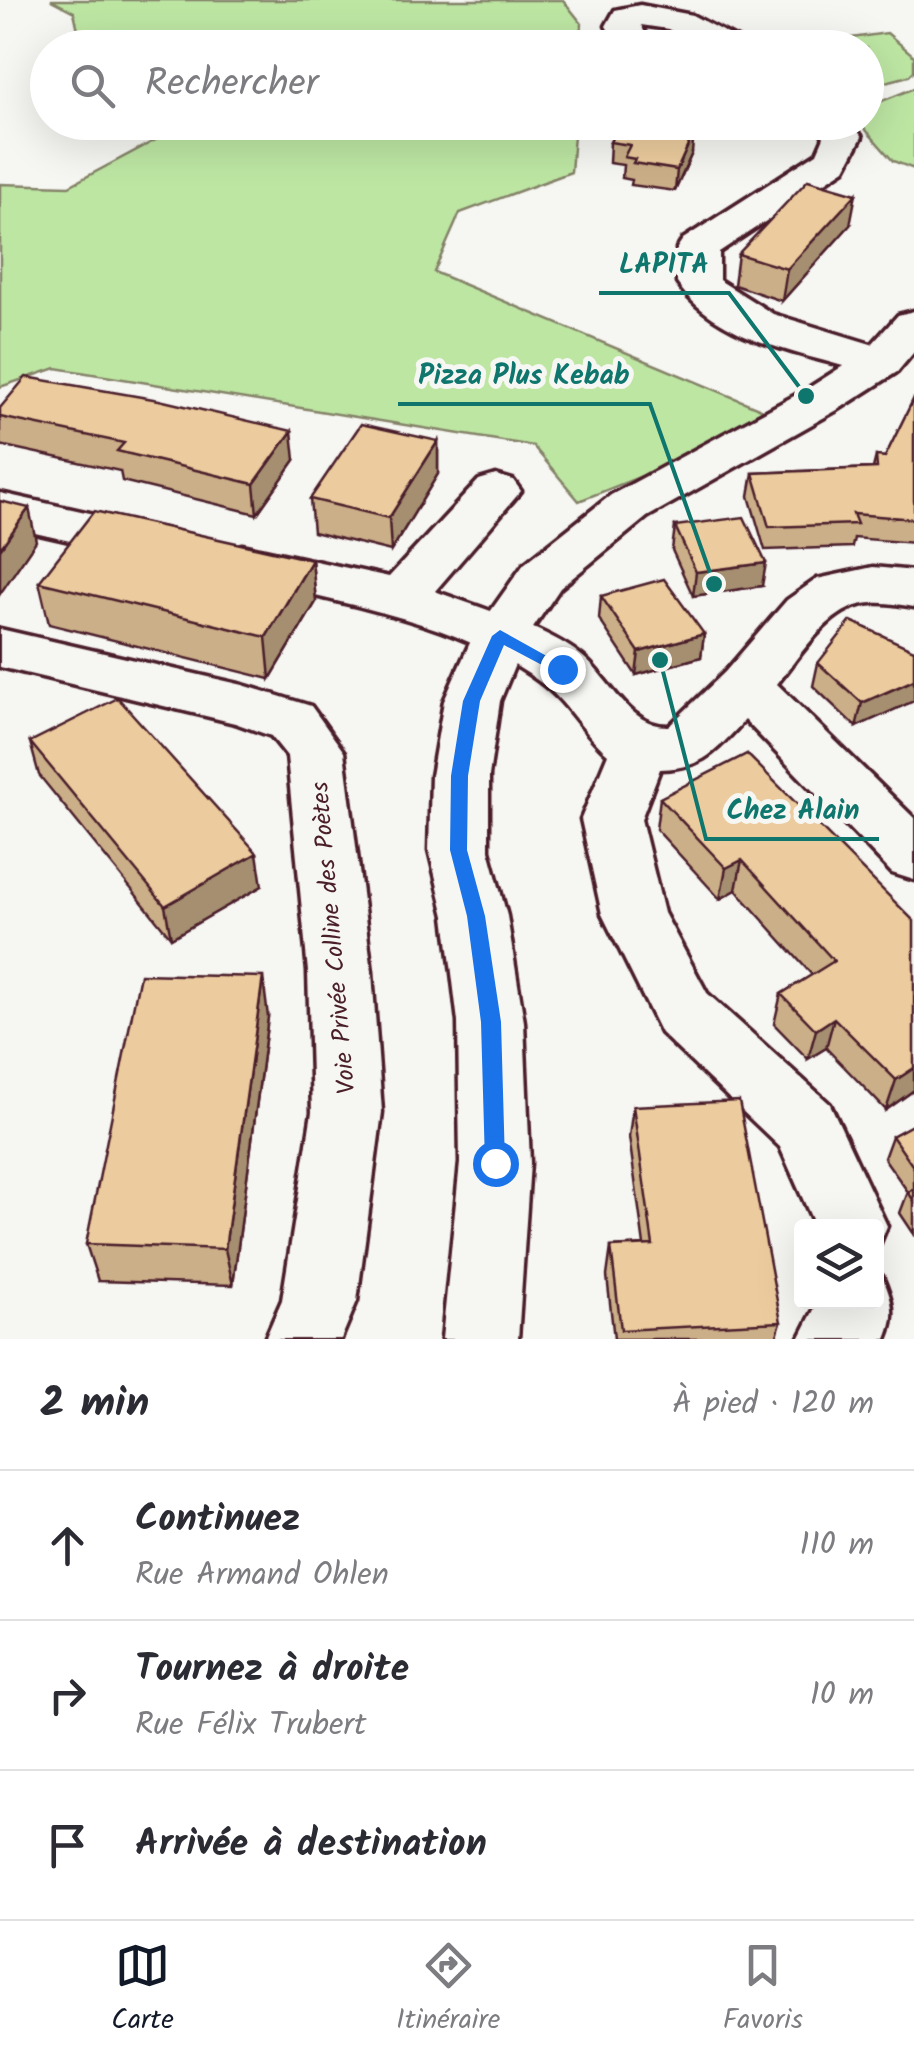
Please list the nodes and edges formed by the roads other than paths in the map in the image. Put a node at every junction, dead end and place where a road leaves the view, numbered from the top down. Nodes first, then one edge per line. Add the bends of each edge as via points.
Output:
1 (625, 30) edge
2 (695, 30) edge
3 (841, 140) edge
4 (897, 343) edge
5 (496, 492) dead end
6 (0, 509) edge
7 (914, 589) edge
8 (400, 597) junction
9 (500, 636) junction
10 (0, 648) edge
11 (745, 686) junction
12 (639, 748) junction
13 (914, 856) edge
14 (847, 1219) edge
15 (855, 1309) edge
16 (303, 1339) edge
17 (480, 1339) edge
18 (837, 1339) edge

1 - 2 street via 627,17 638,14
3 - 4 street via 831,161 698,248 698,282 735,314
4 - 9 street via 823,399 629,506 542,576
5 - 8 street
6 - 8 street
7 - 11 street via 873,585 836,592 806,613
8 - 9 street
9 - 12 street via 562,669
9 - 17 street via 472,701 460,776 458,850 476,916 491,1022 495,1163
10 - 16 street, Voie Privée Colline des Poètes via 291,721 315,752 338,954 347,1112 319,1301
11 - 12 street via 684,747
11 - 13 street
12 - 14 street via 611,819 633,914 684,1014 806,1126
15 - 18 street via 856,1320

